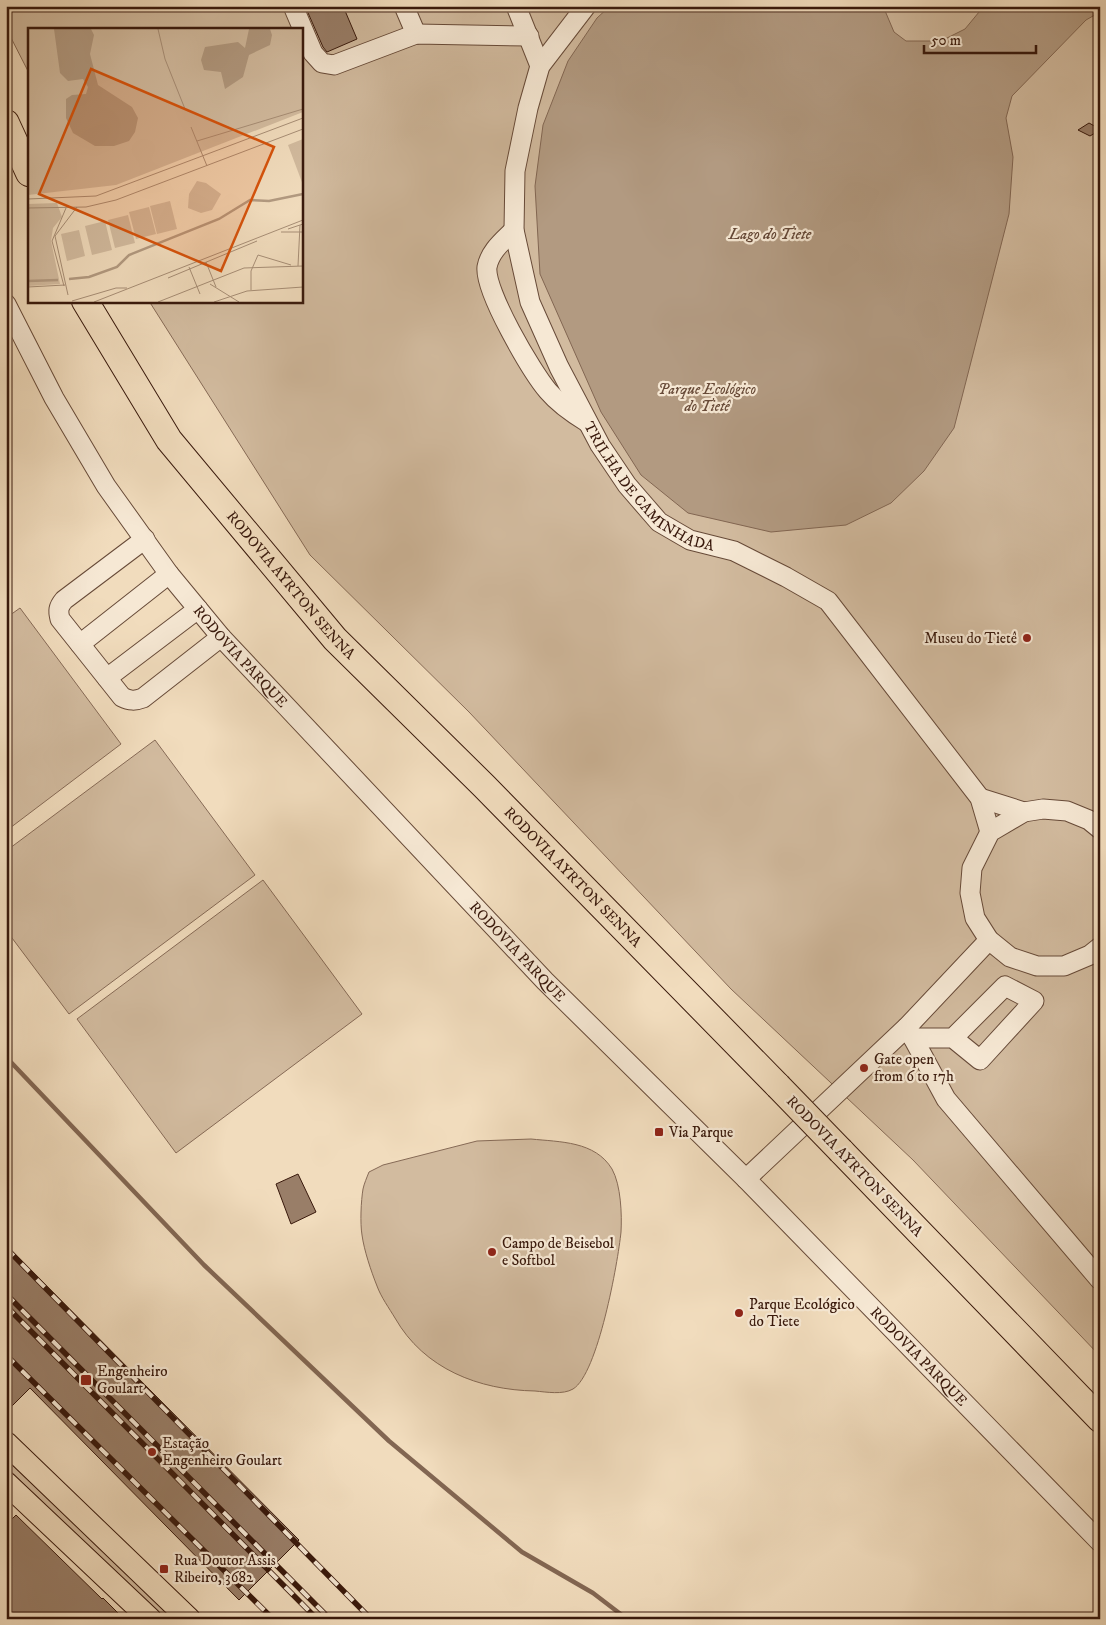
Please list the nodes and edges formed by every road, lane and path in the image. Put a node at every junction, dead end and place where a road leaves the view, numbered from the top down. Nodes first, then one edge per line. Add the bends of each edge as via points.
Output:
1 (293, 6) edge
2 (404, 6) edge
3 (516, 6) edge
4 (586, 6) edge
5 (416, 34) junction
6 (529, 36) junction
7 (540, 66) junction
8 (6, 123) edge
9 (28, 172) edge
10 (514, 230) junction
11 (86, 302) edge
12 (6, 304) edge
13 (12, 328) edge
14 (587, 422) junction
15 (145, 539) junction
16 (169, 574) junction
17 (198, 609) junction
18 (221, 636) junction
19 (80, 644) junction
20 (107, 678) junction
21 (980, 798) junction
22 (1024, 812) junction
23 (1100, 829) edge
24 (990, 832) junction
25 (988, 940) junction
26 (1100, 947) edge
27 (910, 1033) junction
28 (953, 1038) dead end
29 (746, 1179) junction
30 (1100, 1280) edge
31 (1100, 1419) edge
32 (6, 1443) edge
33 (31, 1468) junction
34 (8, 1488) edge
35 (1100, 1542) edge
36 (150, 1619) edge
37 (189, 1619) edge

1 - 5 street via 312,52 322,63 334,65
2 - 5 street
3 - 6 street
4 - 7 street, TRILHA DE CAMINHADA
5 - 6 street
6 - 7 street
7 - 10 street, TRILHA DE CAMINHADA via 515,171
8 - 9 highway
10 - 14 street, TRILHA DE CAMINHADA via 530,302
10 - 14 street via 491,253 487,269 493,295 521,352 548,391 565,408
11 - 31 highway, RODOVIA AYRTON SENNA, bridge via 169,440 335,640 484,786
12 - 13 street, RODOVIA PARQUE
13 - 15 street, RODOVIA PARQUE via 106,486
14 - 21 street, TRILHA DE CAMINHADA via 627,485 659,522 690,540 734,551 828,601
15 - 16 street, RODOVIA PARQUE
15 - 19 street via 59,606 60,620
16 - 17 street, RODOVIA PARQUE
16 - 19 street
17 - 18 street, RODOVIA PARQUE
17 - 20 street
18 - 20 street via 144,698 128,700 122,697
18 - 29 street, RODOVIA PARQUE via 545,981
19 - 20 street
21 - 22 street
21 - 24 street, TRILHA DE CAMINHADA
22 - 23 street via 1043,809 1067,811
22 - 24 street
24 - 25 street via 972,868 970,893 975,918
25 - 26 street via 1010,957 1037,966 1064,966
25 - 27 street
27 - 28 street
27 - 29 street
27 - 30 street via 946,1099
29 - 35 street, RODOVIA PARQUE
32 - 33 main road
33 - 34 street
33 - 37 main road
34 - 36 main road

